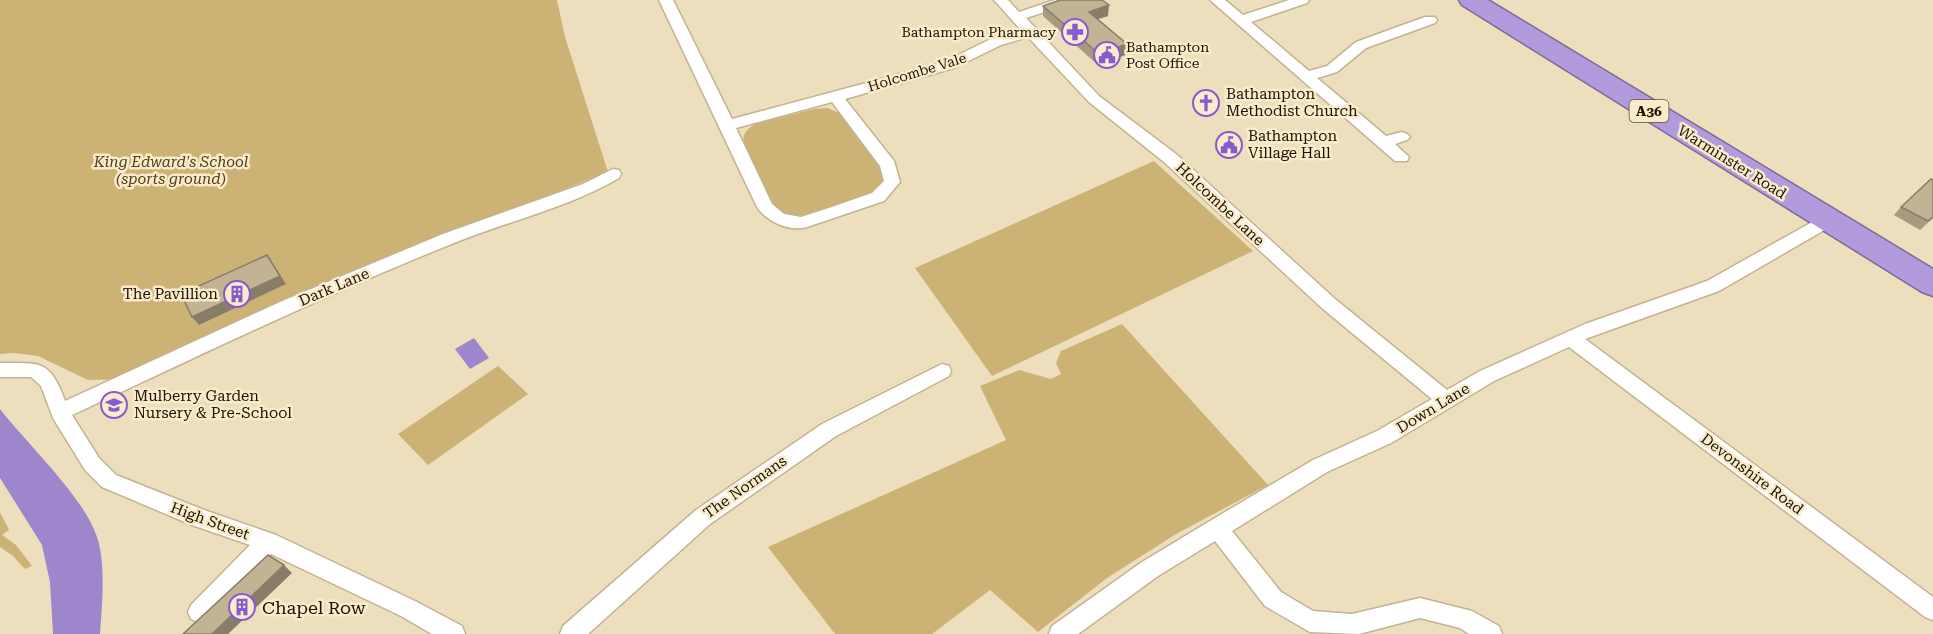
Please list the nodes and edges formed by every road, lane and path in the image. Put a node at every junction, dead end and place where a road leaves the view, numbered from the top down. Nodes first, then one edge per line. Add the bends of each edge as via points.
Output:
1 (666, 0) edge
2 (1001, 0) edge
3 (1068, 0) edge
4 (1217, 0) edge
5 (1302, 0) edge
6 (1471, 0) edge
7 (1017, 17) junction
8 (1243, 20) junction
9 (1430, 20) dead end
10 (1031, 31) junction
11 (1308, 76) junction
12 (836, 97) junction
13 (727, 125) junction
14 (1402, 136) dead end
15 (1384, 142) junction
16 (1401, 157) dead end
17 (613, 174) dead end
18 (1827, 220) junction
19 (1933, 284) edge
20 (1570, 338) junction
21 (5, 369) edge
22 (942, 371) dead end
23 (1446, 400) junction
24 (60, 412) junction
25 (1217, 528) junction
26 (268, 542) junction
27 (1933, 610) edge
28 (199, 612) dead end
29 (454, 634) edge
30 (571, 634) edge
31 (1060, 634) edge
32 (1491, 634) edge

1 - 13 street
2 - 7 street, Holcombe Lane
3 - 7 street
4 - 8 street
5 - 8 street
6 - 18 highway, Warminster Road / A36
7 - 10 street, Holcombe Lane
8 - 11 street
9 - 11 street via 1398,37 1361,45 1332,69
10 - 12 street, Holcombe Vale via 996,42 949,65
10 - 23 street, Holcombe Lane via 1094,99 1170,158 1329,304
11 - 15 street
12 - 13 street, Holcombe Vale
12 - 13 street via 888,165 892,182 878,197 801,223 779,219 765,207
14 - 15 street
15 - 16 street
17 - 24 street, Dark Lane via 589,188 449,238 286,307
18 - 19 highway, Warminster Road / A36
18 - 20 street, Down Lane via 1713,286
20 - 23 street, Down Lane via 1487,376
20 - 27 street, Devonshire Road
21 - 24 street, High Street via 35,370 49,382
22 - 30 street, The Normans via 829,430 769,470 703,517
23 - 25 street, Down Lane via 1384,437 1320,466
24 - 26 street, High Street via 92,464 109,481
25 - 31 street, Down Lane via 1150,569
25 - 32 street via 1273,599 1310,621 1352,625 1420,608 1464,619
26 - 28 street
26 - 29 street, High Street

